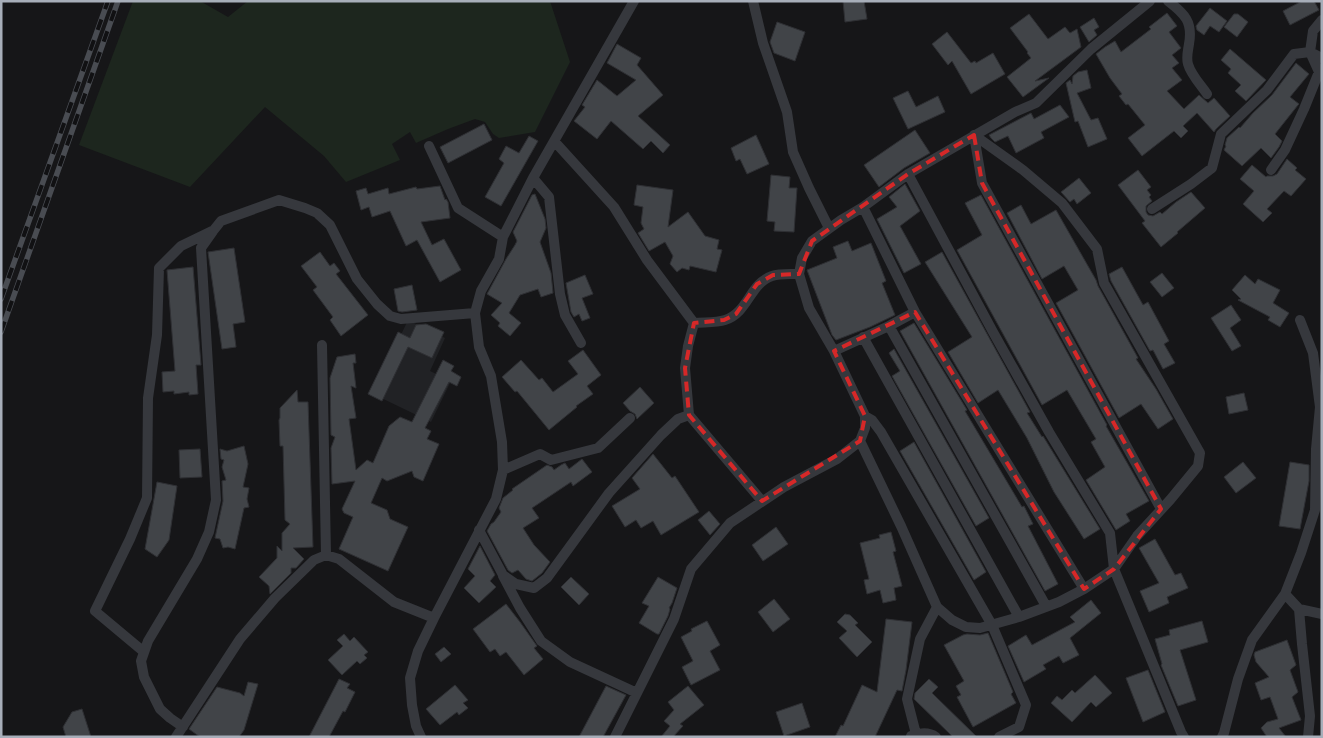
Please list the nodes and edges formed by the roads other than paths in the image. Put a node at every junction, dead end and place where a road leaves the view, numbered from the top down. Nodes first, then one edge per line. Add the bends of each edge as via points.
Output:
1 (634, 1) edge
2 (753, 1) edge
3 (1150, 1) edge
4 (1168, 1) edge
5 (1322, 20) edge
6 (1310, 52) junction
7 (1322, 58) edge
8 (1207, 94) dead end
9 (974, 135) junction
10 (555, 142) junction
11 (429, 146) dead end
12 (1271, 170) dead end
13 (908, 174) junction
14 (533, 178) junction
15 (863, 207) junction
16 (1152, 209) dead end
17 (829, 228) junction
18 (213, 231) junction
19 (503, 237) junction
20 (799, 274) junction
21 (475, 312) junction
22 (915, 312) junction
23 (1300, 320) dead end
24 (694, 323) junction
25 (890, 326) junction
26 (863, 337) junction
27 (581, 343) dead end
28 (322, 345) dead end
29 (834, 351) junction
30 (1320, 394) edge
31 (689, 415) junction
32 (865, 416) junction
33 (630, 418) dead end
34 (860, 441) junction
35 (503, 470) junction
36 (762, 501) junction
37 (1161, 509) junction
38 (1318, 510) edge
39 (478, 530) junction
40 (326, 555) junction
41 (1114, 569) junction
42 (503, 575) junction
43 (1084, 589) junction
44 (1285, 594) junction
45 (1046, 606) junction
46 (937, 607) junction
47 (1299, 609) junction
48 (1322, 614) edge
49 (434, 618) junction
50 (1019, 618) junction
51 (992, 625) junction
52 (144, 652) junction
53 (638, 693) junction
54 (183, 727) junction
55 (913, 736) edge
56 (176, 737) edge
57 (421, 737) edge
58 (615, 737) edge
59 (936, 737) edge
60 (999, 737) edge
61 (1184, 737) edge
62 (1222, 737) edge
63 (1308, 737) edge

1 - 10 street
2 - 17 street via 763,43 788,112 793,152
3 - 9 street via 1091,49 1036,103
4 - 8 street via 1188,22 1188,65
5 - 6 street via 1313,31
6 - 7 street
6 - 12 street via 1319,72 1285,150
6 - 16 street via 1294,54 1267,90 1220,134 1212,168
9 - 13 street
9 - 37 street via 982,183
9 - 37 street via 1062,203 1097,249 1104,283 1200,453 1198,466
10 - 14 street
10 - 24 street via 614,207 647,260
11 - 19 street via 458,208
13 - 15 street
13 - 41 street via 1049,432 1110,533
14 - 19 street
14 - 27 street via 549,197 560,294 565,315
15 - 17 street
15 - 22 street
17 - 20 street via 812,241 802,258
18 - 21 street via 221,221 279,200 317,213 330,226 357,279 390,316 401,319
18 - 52 street via 201,248 216,500 209,532 197,559
18 - 52 street via 181,246 159,268 157,335 148,398 147,498 95,611
19 - 21 street via 499,259 481,291
20 - 24 street via 773,275 757,284 736,314 724,320
20 - 29 street via 809,308
21 - 35 street via 479,348 491,376 502,442
22 - 25 street
22 - 43 street
23 - 30 street via 1314,353
24 - 31 street via 685,368
25 - 26 street
25 - 45 street
26 - 29 street
26 - 50 street
28 - 40 street
29 - 32 street
30 - 38 street via 1316,449
31 - 36 street
31 - 42 street via 678,419 609,493 547,578 534,588 516,584
32 - 34 street
32 - 51 street via 881,432
33 - 35 street via 598,448 551,460 540,454
34 - 36 street via 837,459
34 - 46 street
35 - 39 street via 496,499
36 - 53 street via 730,523 691,569 674,619
37 - 41 street
38 - 44 street
39 - 42 street
39 - 49 street
40 - 49 street via 339,559 394,602
40 - 54 street via 314,560 275,598 240,640
41 - 43 street
41 - 61 street
42 - 53 street via 541,640 570,662
43 - 45 street
44 - 47 street
44 - 62 street via 1252,640
45 - 50 street
46 - 51 street via 966,627
46 - 55 street via 920,639 908,699
47 - 48 street
47 - 63 street via 1310,716
49 - 57 street via 418,651 410,678 412,705
50 - 51 street
51 - 60 street via 1026,705 1019,727
52 - 54 street via 141,661 144,677 160,710
53 - 58 street
54 - 56 street
55 - 59 street via 931,734

